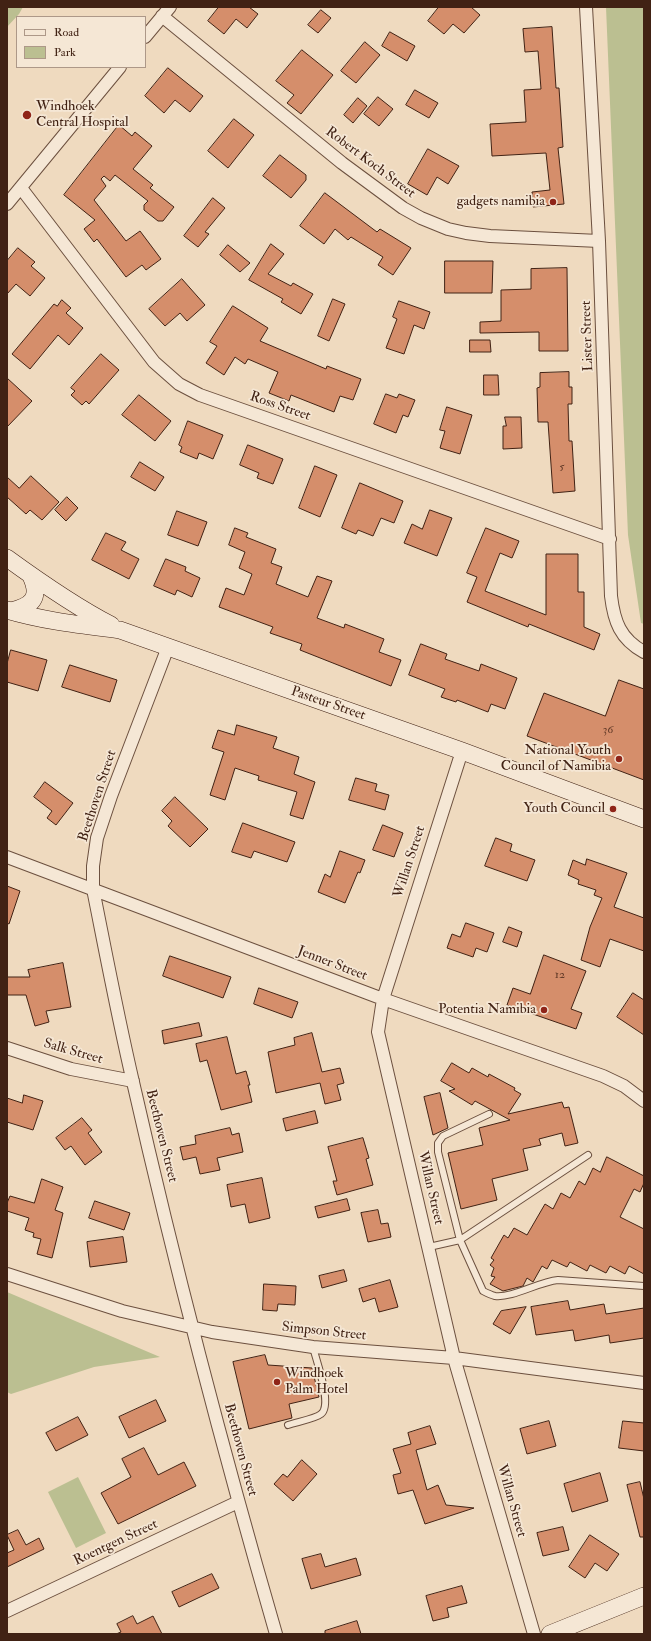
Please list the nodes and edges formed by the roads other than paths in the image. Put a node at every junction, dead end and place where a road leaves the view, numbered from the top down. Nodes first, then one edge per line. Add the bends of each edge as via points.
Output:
1 (586, 7) edge
2 (166, 12) edge
3 (146, 36) edge
4 (119, 68) edge
5 (21, 188) junction
6 (7, 204) edge
7 (599, 241) junction
8 (610, 540) junction
9 (7, 558) edge
10 (31, 576) junction
11 (9, 610) edge
12 (120, 630) junction
13 (168, 647) junction
14 (644, 652) edge
15 (462, 751) junction
16 (644, 819) edge
17 (7, 857) edge
18 (93, 889) junction
19 (383, 999) junction
20 (7, 1048) edge
21 (133, 1082) junction
22 (644, 1101) edge
23 (489, 1114) dead end
24 (588, 1155) dead end
25 (460, 1240) junction
26 (429, 1247) junction
27 (7, 1274) edge
28 (644, 1286) edge
29 (192, 1328) junction
30 (313, 1347) junction
31 (454, 1358) junction
32 (644, 1384) edge
33 (288, 1424) dead end
34 (238, 1502) junction
35 (644, 1596) edge
36 (7, 1610) edge
37 (276, 1634) edge
38 (534, 1634) edge
39 (550, 1634) edge

1 - 7 street, Lister Street
2 - 3 street
2 - 7 street, Robert Koch Street via 342,164 421,218 466,234
4 - 5 street
5 - 6 street
5 - 8 street, Ross Street via 154,362 179,384 200,395
7 - 8 street, Lister Street
8 - 14 street, Lister Street via 611,596 616,624 632,646
9 - 10 main road
10 - 11 main road via 35,584 32,601 24,608
10 - 12 main road via 91,615
11 - 12 main road, Pasteur Street via 63,623
12 - 13 main road, Pasteur Street
13 - 15 main road, Pasteur Street
13 - 18 street, Beethoven Street via 111,796 98,838 93,866
15 - 16 main road, Pasteur Street
15 - 19 street, Willan Street
17 - 18 street, Jenner Street
18 - 19 street, Jenner Street
18 - 21 street, Beethoven Street
19 - 22 street, Jenner Street via 603,1076 624,1086
19 - 26 street, Willan Street via 378,1032
20 - 21 street, Salk Street via 71,1068
21 - 29 street, Beethoven Street
23 - 25 lane via 443,1136 438,1143
24 - 25 lane
25 - 26 lane
25 - 28 lane via 483,1291 494,1296 504,1296 558,1280
26 - 31 street, Willan Street
27 - 29 street, Simpson Street via 122,1311
29 - 30 street, Simpson Street
29 - 34 street, Beethoven Street
30 - 31 street, Simpson Street
30 - 33 lane via 326,1398 326,1408 321,1414
31 - 32 street, Simpson Street
31 - 38 street, Willan Street
34 - 36 street, Roentgen Street
34 - 37 street, Beethoven Street
35 - 39 main road

